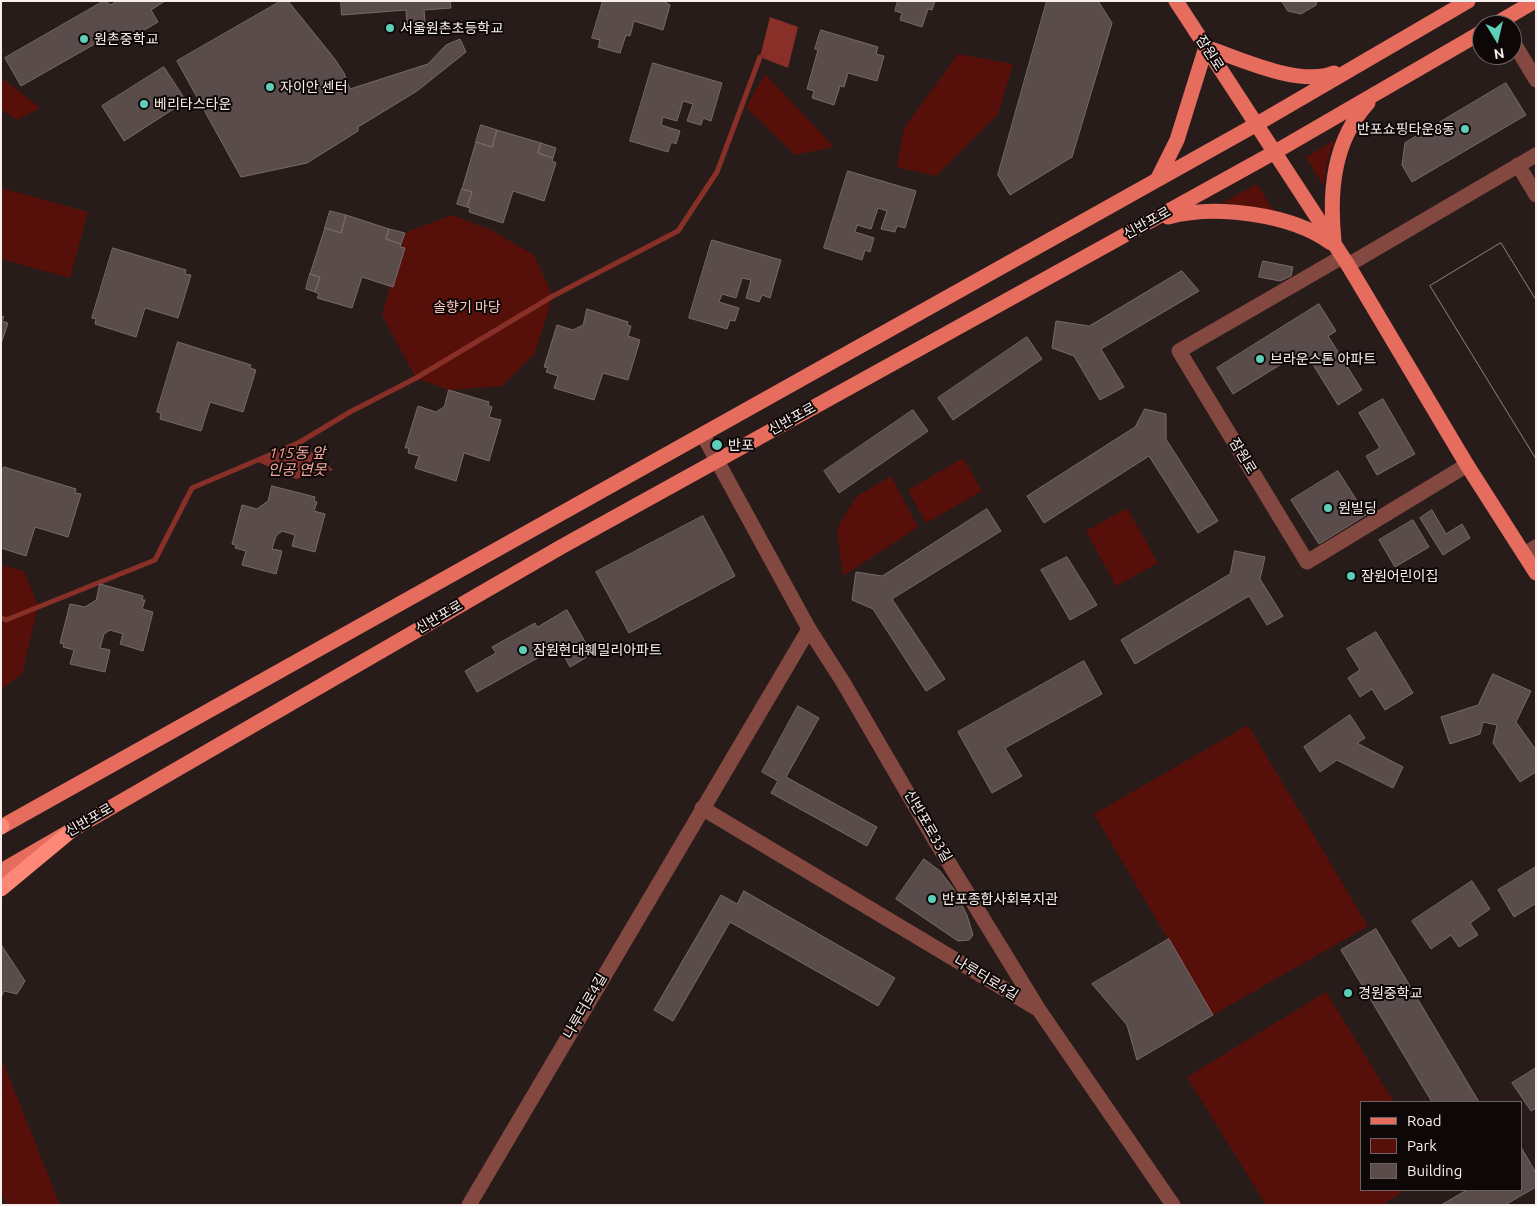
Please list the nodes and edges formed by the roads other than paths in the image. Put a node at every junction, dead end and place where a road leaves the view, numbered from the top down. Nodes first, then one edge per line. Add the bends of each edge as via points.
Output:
1 (1176, 1) edge
2 (1468, 1) edge
3 (1535, 1) edge
4 (1513, 15) edge
5 (1472, 38) edge
6 (1206, 47) junction
7 (1372, 56) junction
8 (1522, 57) edge
9 (1536, 80) edge
10 (1380, 92) junction
11 (1257, 124) junction
12 (1275, 152) junction
13 (1536, 155) edge
14 (1518, 165) junction
15 (1158, 178) junction
16 (1536, 195) edge
17 (1147, 222) junction
18 (1342, 256) junction
19 (703, 435) junction
20 (717, 460) junction
21 (1467, 465) junction
22 (1530, 550) edge
23 (1536, 573) edge
24 (809, 629) junction
25 (702, 808) junction
26 (2, 827) edge
27 (72, 830) junction
28 (1, 871) edge
29 (1, 888) edge
30 (1039, 1010) junction
31 (469, 1205) edge
32 (1173, 1205) edge

1 - 6 main road, 잠원로
2 - 7 main road
3 - 4 main road
5 - 10 main road, 신반포로
6 - 7 main road via 1306,78 1331,75
6 - 11 main road, 잠원로
6 - 15 main road via 1177,140
7 - 11 main road
8 - 9 street
10 - 12 main road, 신반포로
10 - 18 main road via 1353,121 1340,150 1332,199
11 - 12 main road, 잠원로
11 - 15 main road
12 - 17 main road, 신반포로
12 - 18 main road, 잠원로
13 - 14 street, 잠원로
14 - 16 street
14 - 18 street, 잠원로
15 - 19 main road
17 - 18 main road via 1190,212 1236,212 1290,223 1323,236
17 - 20 main road, 신반포로
18 - 21 main road, 잠원로
18 - 21 street, 잠원로 via 1179,351 1307,562
19 - 20 street, 신반포로33길
19 - 26 main road
20 - 24 street, 신반포로33길
20 - 27 main road, 신반포로
21 - 22 main road, 잠원로
22 - 23 main road, 잠원로
24 - 25 street, 나루터로4길
24 - 30 street, 신반포로33길
25 - 30 street, 나루터로4길
25 - 31 street, 나루터로4길
27 - 28 main road, 신반포로
27 - 29 highway
30 - 32 street, 신반포로33길

